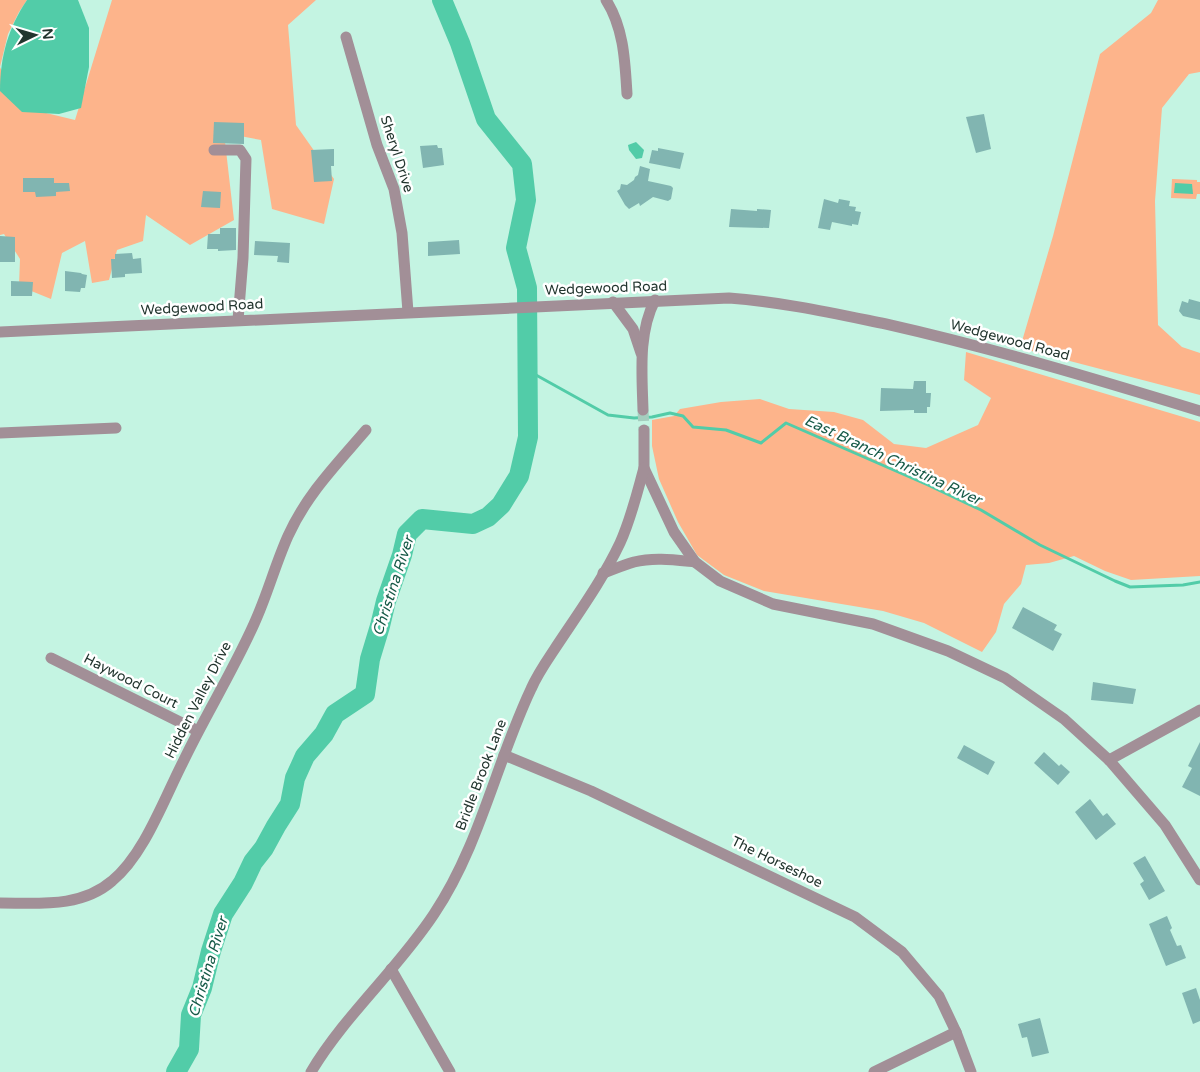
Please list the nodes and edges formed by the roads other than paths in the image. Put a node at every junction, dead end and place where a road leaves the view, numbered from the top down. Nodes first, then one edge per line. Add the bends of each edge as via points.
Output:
1 (606, 0) edge
2 (346, 37) dead end
3 (628, 94) dead end
4 (214, 150) dead end
5 (656, 300) junction
6 (613, 302) junction
7 (408, 312) junction
8 (238, 320) junction
9 (0, 332) edge
10 (642, 356) junction
11 (643, 410) tunnel mouth
12 (1200, 412) edge
13 (116, 428) dead end
14 (366, 430) dead end
15 (644, 430) tunnel mouth
16 (0, 433) edge
17 (644, 468) junction
18 (695, 562) junction
19 (604, 573) junction
20 (51, 658) dead end
21 (1200, 710) edge
22 (198, 731) junction
23 (504, 755) junction
24 (1110, 760) junction
25 (1200, 880) edge
26 (0, 903) edge
27 (391, 969) junction
28 (956, 1032) junction
29 (311, 1072) edge
30 (450, 1072) edge
31 (874, 1072) edge
32 (971, 1072) edge

1 - 3 street via 621,35
2 - 7 street, Sheryl Drive via 377,145 394,189 402,233
4 - 8 street via 240,150 246,159 244,258
5 - 6 street, Wedgewood Road
5 - 10 street via 650,312
5 - 12 street, Wedgewood Road via 729,298 784,303 828,312 947,338 1093,378
6 - 7 street, Wedgewood Road
6 - 10 street via 633,328
7 - 8 street, Wedgewood Road
8 - 9 street, Wedgewood Road
10 - 11 street
13 - 16 street
14 - 22 street, Hidden Valley Drive via 318,485 300,513 253,625
15 - 17 street
17 - 18 street via 674,532
17 - 19 street, Bridle Brook Lane via 630,518
18 - 19 street via 651,560
18 - 24 street via 720,582 773,604 873,624 948,651 1005,678 1064,719
19 - 23 street, Bridle Brook Lane via 532,687
20 - 22 street, Haywood Court
21 - 24 street
22 - 26 street, Hidden Valley Drive via 142,845 112,882 95,893 72,900
23 - 27 street, Bridle Brook Lane via 467,854 452,883 434,915
23 - 28 street, The Horseshoe via 591,791 855,917 902,952 939,996
24 - 25 street via 1165,825
27 - 29 street, Bridle Brook Lane via 345,1023
27 - 30 street
28 - 31 street
28 - 32 street, The Horseshoe

